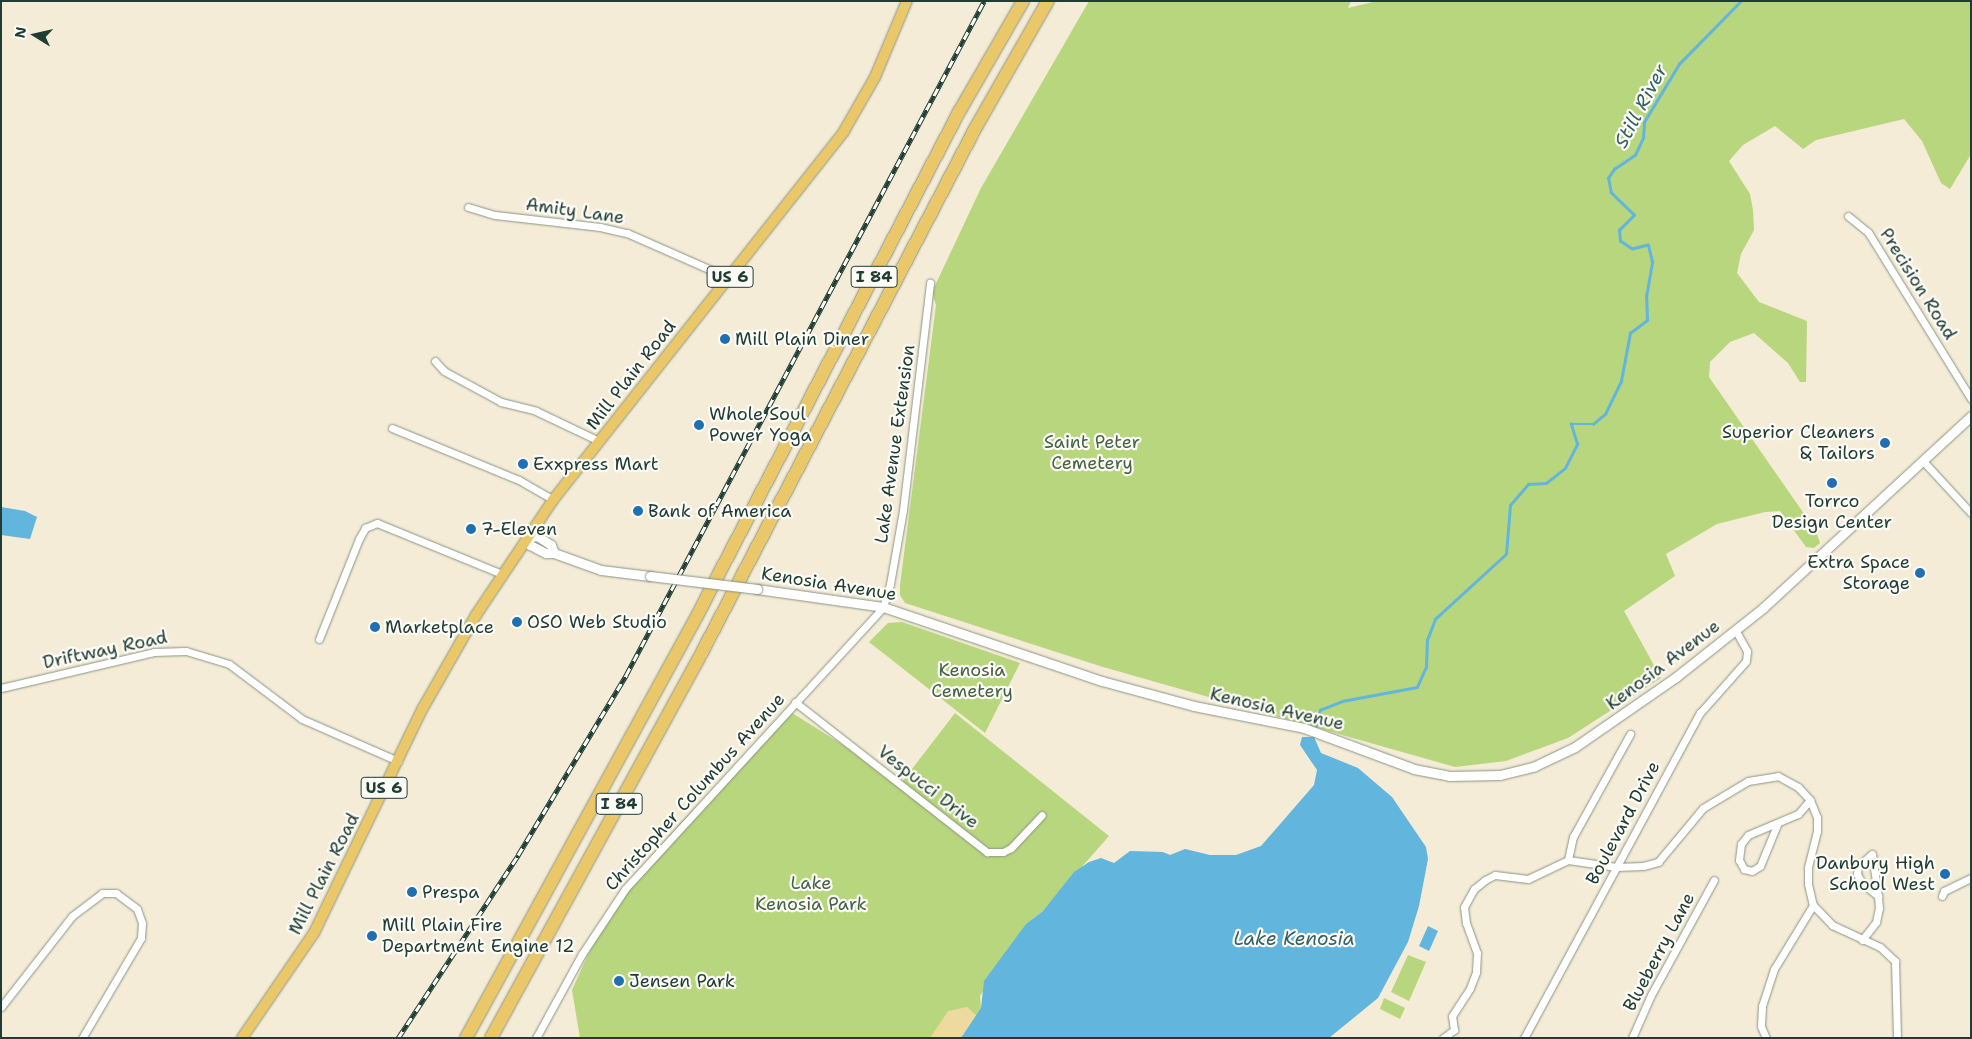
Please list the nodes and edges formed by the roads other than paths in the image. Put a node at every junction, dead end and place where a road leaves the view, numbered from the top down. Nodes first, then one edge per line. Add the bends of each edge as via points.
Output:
1 (907, 1) edge
2 (1023, 1) edge
3 (1048, 1) edge
4 (468, 207) dead end
5 (1848, 216) dead end
6 (729, 278) junction
7 (930, 283) dead end
8 (435, 361) dead end
9 (1971, 399) edge
10 (1971, 416) edge
11 (392, 428) dead end
12 (599, 441) junction
13 (1922, 461) junction
14 (553, 500) junction
15 (1971, 513) edge
16 (526, 538) junction
17 (502, 574) junction
18 (883, 607) junction
19 (1736, 631) junction
20 (319, 639) dead end
21 (1, 688) edge
22 (795, 702) junction
23 (1630, 734) dead end
24 (398, 761) junction
25 (1810, 800) junction
26 (1042, 815) dead end
27 (1776, 825) junction
28 (1568, 860) junction
29 (1616, 867) junction
30 (1971, 878) edge
31 (1714, 880) dead end
32 (1878, 896) junction
33 (1942, 896) dead end
34 (1813, 905) junction
35 (1862, 940) junction
36 (1, 1007) edge
37 (82, 1038) edge
38 (242, 1038) edge
39 (466, 1038) edge
40 (491, 1038) edge
41 (536, 1038) edge
42 (1443, 1038) edge
43 (1524, 1038) edge
44 (1632, 1038) edge
45 (1766, 1038) edge
46 (1897, 1038) edge

1 - 6 main road, Mill Plain Road / US 6 via 875,77 844,131
2 - 39 highway, I 84 via 955,121 645,712
3 - 40 highway, I 84 via 976,127 699,658
4 - 6 street, Amity Lane via 495,215 627,233
5 - 9 street, Precision Road via 1868,232
6 - 12 main road, Mill Plain Road / US 6
7 - 18 street, Lake Avenue Extension via 903,510
8 - 12 street via 444,371 501,402 536,411
10 - 13 street, Kenosia Avenue
11 - 14 street via 519,480
12 - 14 main road, Mill Plain Road / US 6
13 - 15 street
13 - 19 street, Kenosia Avenue
14 - 16 main road, Mill Plain Road / US 6
16 - 17 main road, Mill Plain Road / US 6
16 - 18 street, Kenosia Avenue, bridge via 530,545 546,554 554,553 601,570
17 - 20 street via 377,523 365,528 358,539
17 - 24 main road, Mill Plain Road / US 6 via 447,662
18 - 19 street, Kenosia Avenue via 1133,690 1304,728 1432,773 1466,777 1516,771 1554,758 1597,734
18 - 22 street, Christopher Columbus Avenue
19 - 29 street, Boulevard Drive via 1747,651 1746,661 1700,713
21 - 24 street, Driftway Road via 154,652 186,650 229,664 302,719
22 - 26 street, Vespucci Drive via 987,852 1012,848
22 - 41 street, Christopher Columbus Avenue via 622,894 582,954
23 - 28 street via 1572,837
24 - 38 main road, Mill Plain Road / US 6 via 314,933
25 - 27 street via 1798,814
25 - 29 street via 1787,779 1766,776 1748,781 1703,808 1658,862
25 - 34 street via 1817,817 1808,868
27 - 27 street via 1748,835 1741,844 1739,860 1744,870 1752,871 1760,866
28 - 29 street
28 - 42 street via 1528,879 1495,875 1469,896 1464,907 1464,919 1477,953 1477,967 1470,988 1452,1016 1454,1030
29 - 43 street, Boulevard Drive
30 - 33 street via 1944,891
31 - 44 street, Blueberry Lane via 1651,995
32 - 32 street via 1873,862 1872,854 1858,866 1857,874 1862,884
32 - 35 street via 1876,922
34 - 35 street via 1832,925
34 - 45 street via 1774,969 1762,1006 1761,1026
35 - 46 street via 1880,947 1895,961
36 - 37 street via 72,916 95,897 107,892 116,893 137,909 142,922 141,938

